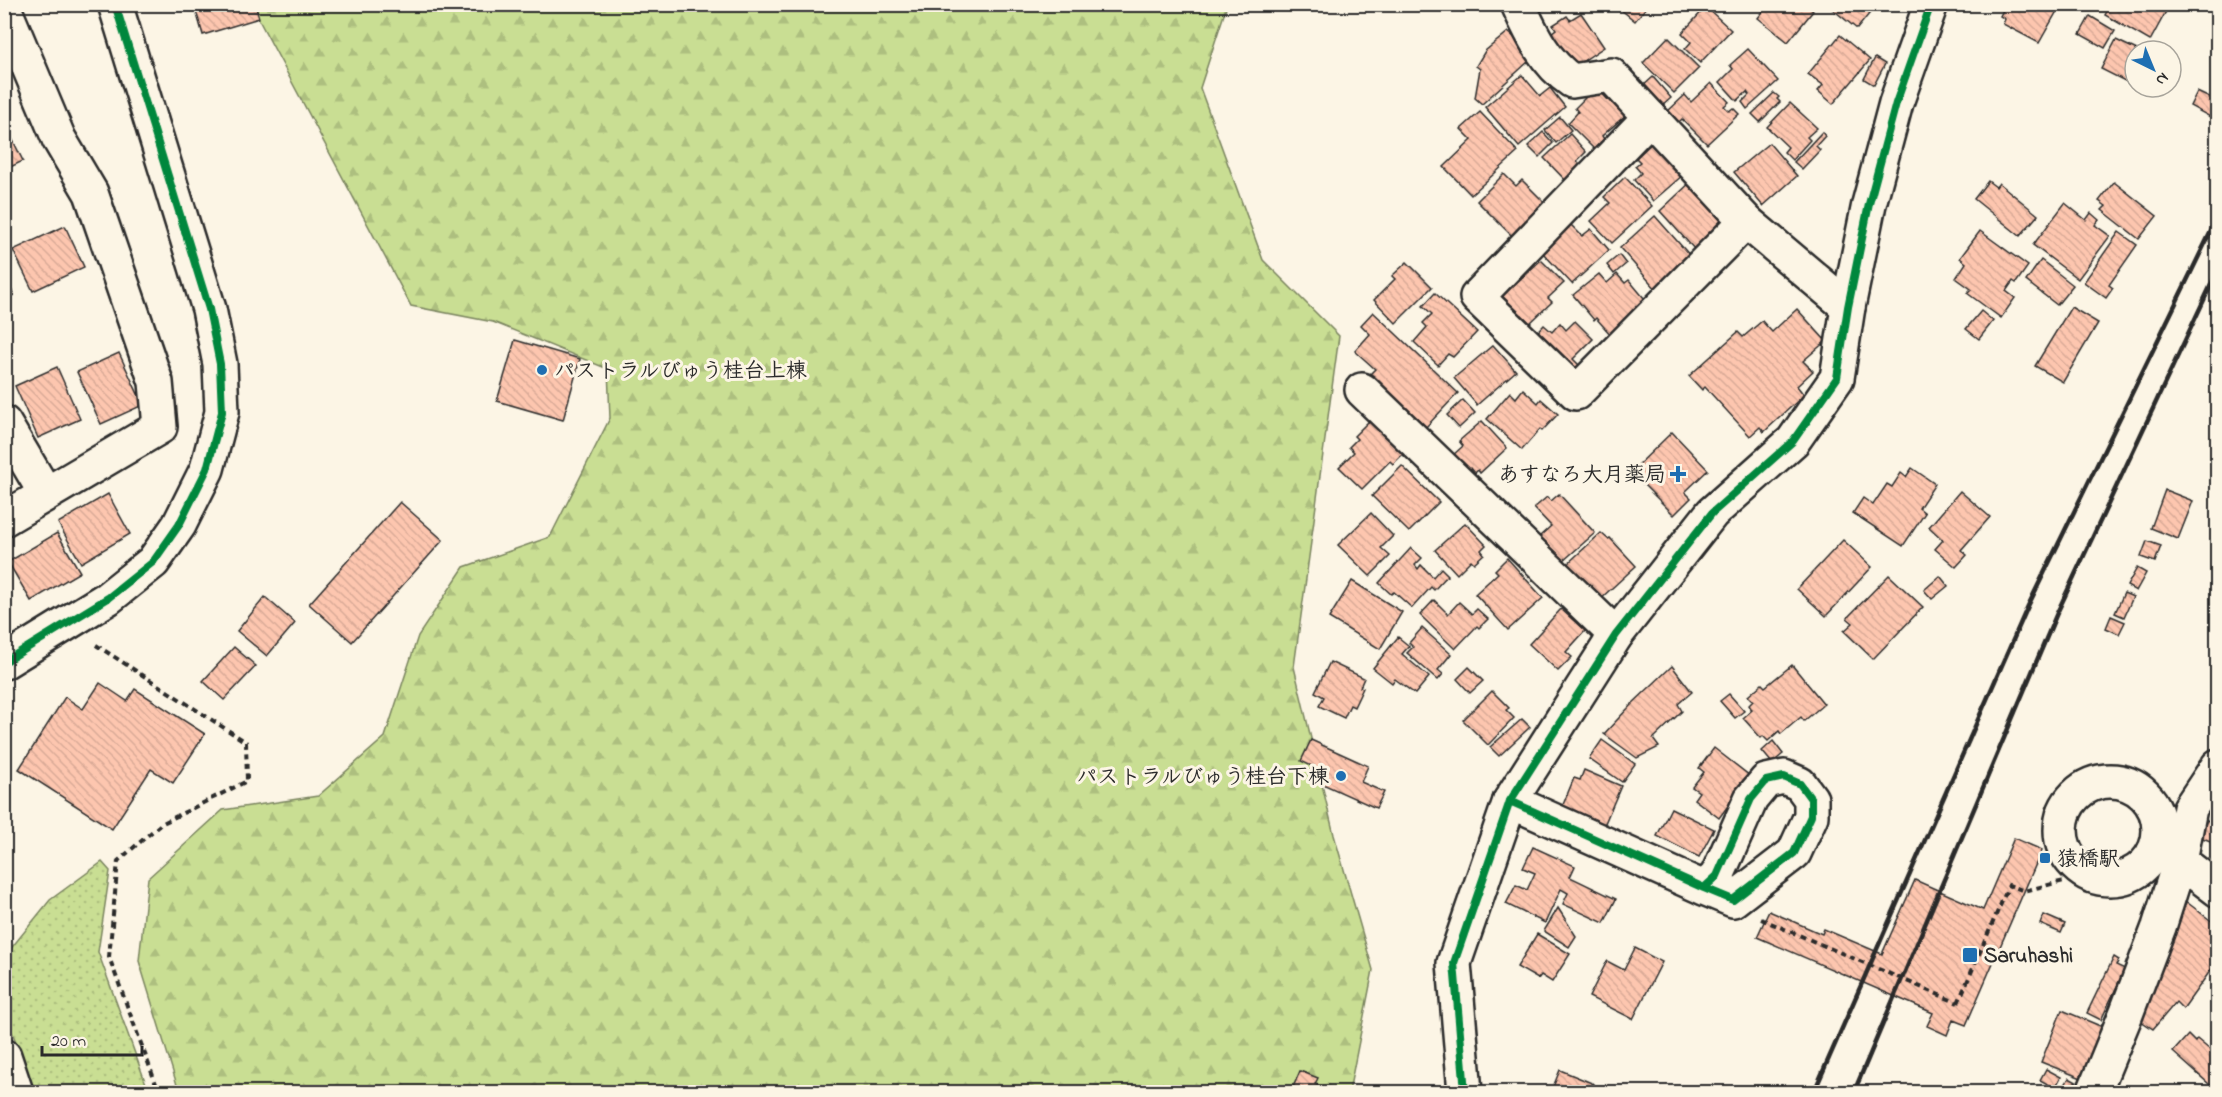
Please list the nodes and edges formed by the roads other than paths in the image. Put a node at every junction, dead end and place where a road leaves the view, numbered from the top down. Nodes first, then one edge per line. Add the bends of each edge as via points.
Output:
1 (115, 4) edge
2 (1518, 4) edge
3 (1931, 4) edge
4 (4, 8) edge
5 (1650, 117) junction
6 (1746, 221) junction
7 (1848, 308) junction
8 (1362, 390) dead end
9 (4, 423) edge
10 (46, 494) junction
11 (4, 519) edge
12 (1616, 635) junction
13 (6, 656) edge
14 (2217, 766) edge
15 (1510, 801) junction
16 (2167, 856) junction
17 (2217, 890) edge
18 (1719, 894) road end
19 (4, 1056) edge
20 (16, 1092) edge
21 (1465, 1092) edge
22 (2094, 1092) edge

1 - 13 street via 209,309 220,364 222,412 207,469 179,525 153,562 108,598
2 - 5 street via 1557,72 1572,81 1611,75
3 - 7 street via 1896,103 1869,204
4 - 10 street via 59,139 91,193 156,382 160,427
5 - 6 street
5 - 6 street via 1477,297 1576,393
6 - 7 street
7 - 12 street via 1837,378 1793,441 1712,513
8 - 12 street
9 - 10 street
10 - 11 street
12 - 15 street
14 - 16 street via 2190,808
15 - 18 street
15 - 21 street via 1454,963
16 - 16 street via 2114,880 2088,875 2069,858 2060,834 2065,809 2081,789 2106,780 2131,785 2151,802
16 - 17 street
16 - 22 street via 2155,938
19 - 20 street

